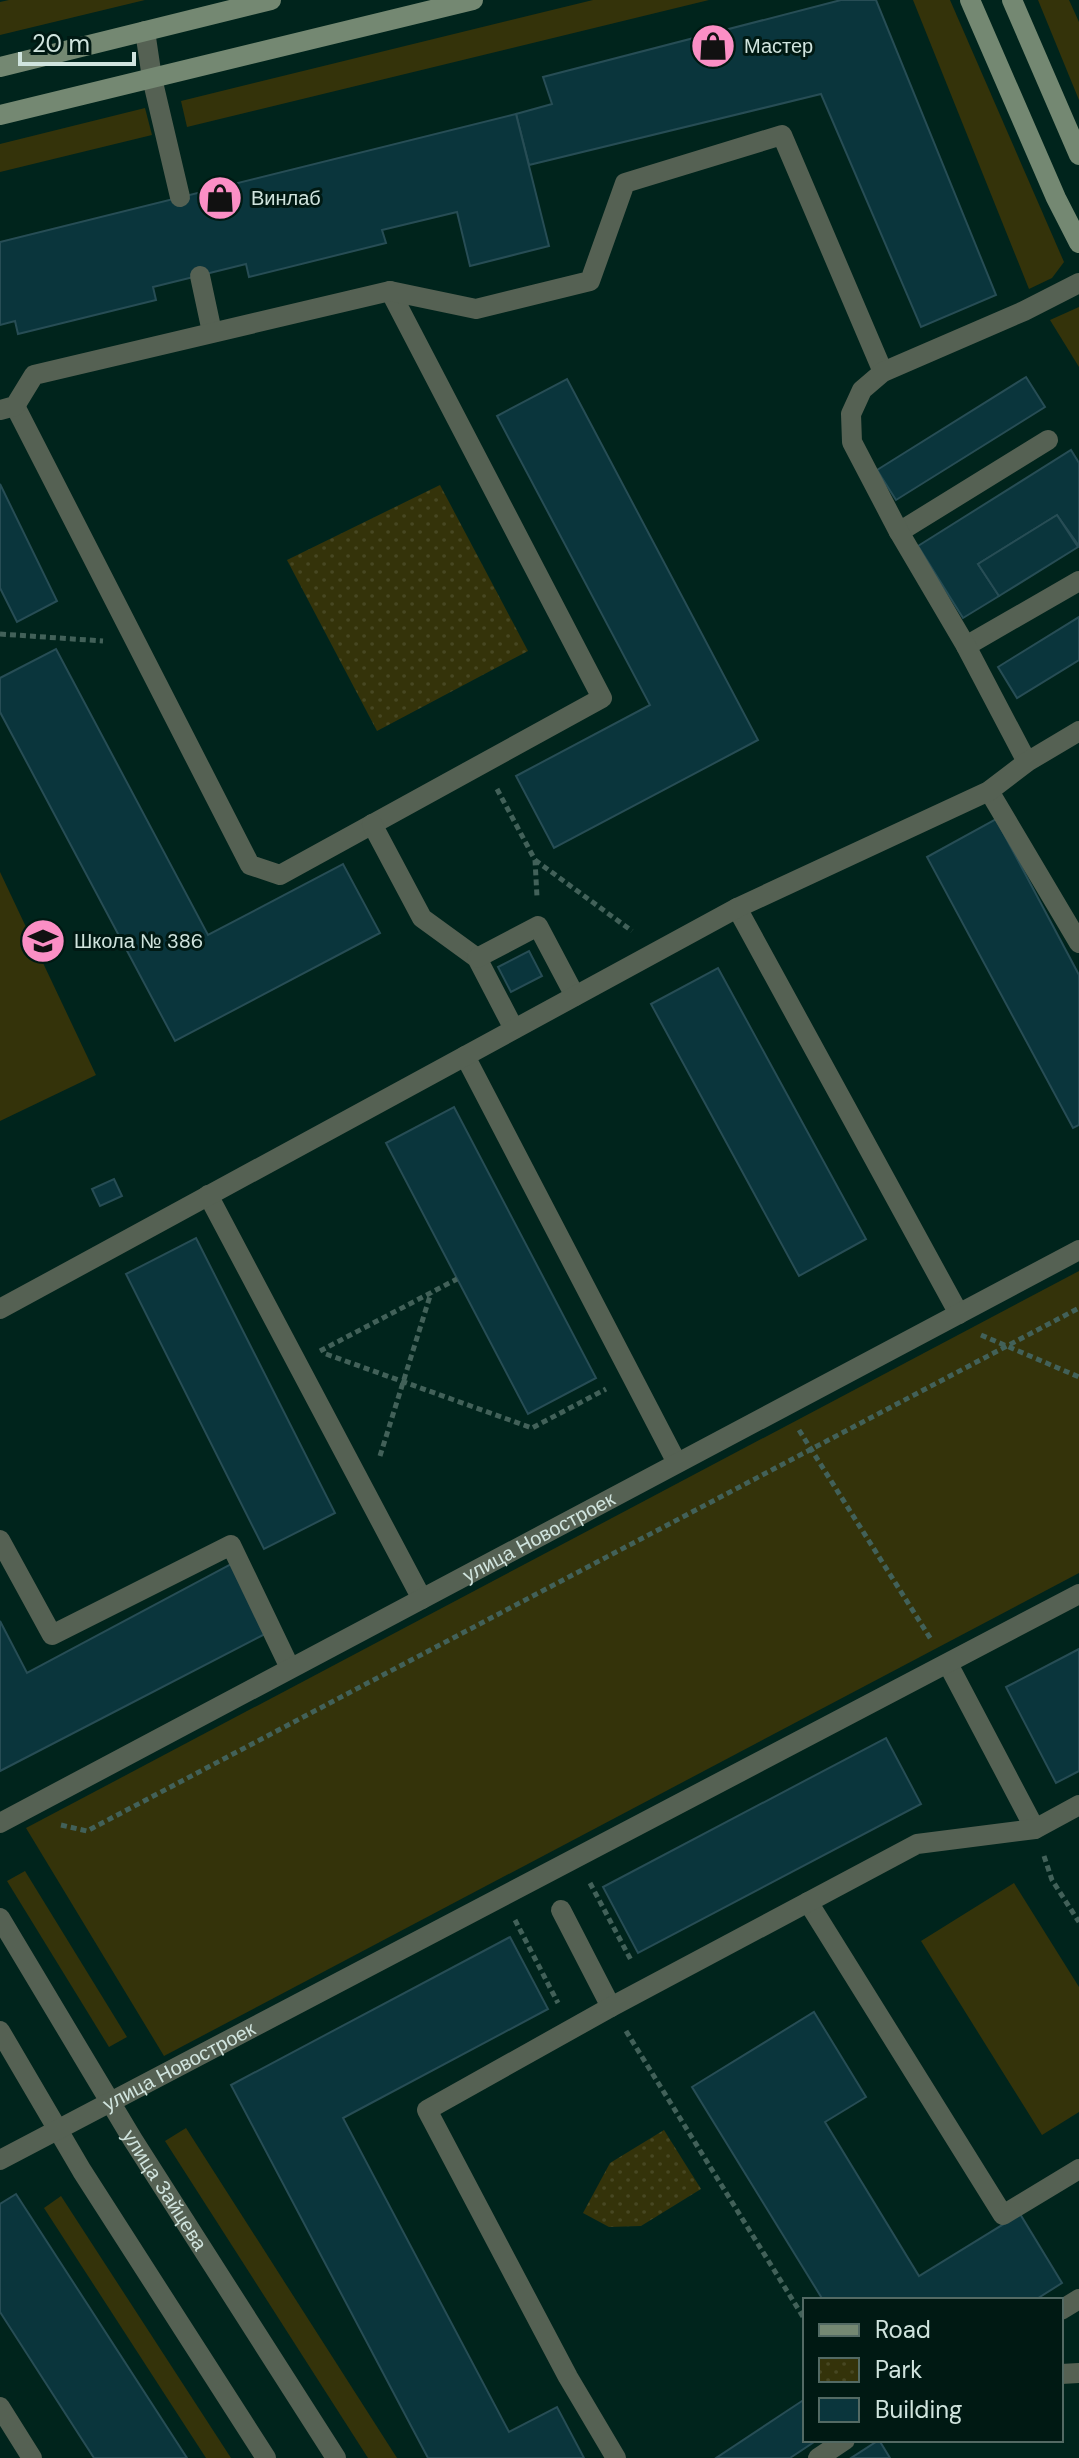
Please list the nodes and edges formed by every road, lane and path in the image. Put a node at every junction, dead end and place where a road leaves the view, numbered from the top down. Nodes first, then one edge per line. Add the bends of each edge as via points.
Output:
1 (271, 0) edge
2 (473, 0) edge
3 (970, 0) edge
4 (1012, 0) edge
5 (145, 31) junction
6 (0, 67) edge
7 (152, 78) junction
8 (0, 115) edge
9 (1079, 155) edge
10 (180, 197) dead end
11 (1079, 243) edge
12 (200, 276) dead end
13 (1079, 283) edge
14 (390, 291) junction
15 (212, 332) junction
16 (883, 372) junction
17 (8, 408) edge
18 (1048, 440) dead end
19 (899, 532) junction
20 (1079, 581) edge
21 (0, 634) edge
22 (136, 643) junction
23 (966, 646) junction
24 (1079, 731) edge
25 (1027, 762) junction
26 (483, 763) junction
27 (989, 791) junction
28 (372, 824) junction
29 (535, 860) junction
30 (737, 908) junction
31 (538, 926) junction
32 (1079, 943) edge
33 (658, 951) junction
34 (477, 958) junction
35 (575, 996) junction
36 (514, 1029) junction
37 (465, 1056) junction
38 (208, 1195) junction
39 (1079, 1250) edge
40 (457, 1279) dead end
41 (431, 1293) junction
42 (1079, 1308) edge
43 (0, 1309) edge
44 (964, 1322) junction
45 (1006, 1347) junction
46 (320, 1351) junction
47 (297, 1363) junction
48 (632, 1376) junction
49 (1079, 1377) edge
50 (403, 1381) junction
51 (797, 1427) dead end
52 (811, 1448) junction
53 (677, 1463) junction
54 (367, 1495) junction
55 (0, 1540) edge
56 (1079, 1594) edge
57 (422, 1599) junction
58 (925, 1649) dead end
59 (948, 1664) junction
60 (290, 1668) junction
61 (1079, 1805) edge
62 (47, 1822) dead end
63 (0, 1823) edge
64 (1035, 1829) junction
65 (1045, 1857) dead end
66 (595, 1892) dead end
67 (808, 1902) junction
68 (561, 1910) dead end
69 (0, 1918) edge
70 (1079, 1922) edge
71 (522, 1931) dead end
72 (646, 1988) junction
73 (611, 2007) junction
74 (571, 2029) junction
75 (0, 2031) edge
76 (111, 2102) junction
77 (56, 2130) junction
78 (0, 2160) edge
79 (1079, 2169) edge
80 (803, 2317) edge
81 (0, 2407) edge
82 (842, 2442) edge
83 (32, 2458) edge
84 (266, 2458) edge
85 (336, 2458) edge
86 (616, 2458) edge
87 (818, 2458) edge

1 - 5 main road
2 - 7 main road
3 - 11 main road
4 - 9 main road
5 - 6 main road
5 - 7 street
7 - 8 main road
7 - 10 street
12 - 15 street
13 - 16 street
14 - 15 street
14 - 16 street via 476,309 590,281 625,183 782,135
14 - 26 street via 602,698
15 - 17 street via 34,375
16 - 19 street via 862,390 851,414 852,442
17 - 22 street
18 - 19 street
19 - 23 street
20 - 23 street
21 - 22 path
22 - 28 street via 250,865 280,875
23 - 25 street
24 - 25 street
25 - 27 street
26 - 28 street
26 - 29 path
27 - 30 street
27 - 32 street
28 - 34 street via 422,918
29 - 31 path
29 - 33 path
30 - 33 street
30 - 44 street
31 - 34 street
31 - 35 street
33 - 35 street
34 - 36 street
35 - 36 street
36 - 37 street
37 - 38 street
37 - 48 street
38 - 43 street
38 - 47 street
39 - 44 street, улица Новостроек
40 - 41 path
41 - 46 path
41 - 50 path
42 - 45 path
44 - 45 path
44 - 53 street, улица Новостроек
45 - 49 path
45 - 52 path
46 - 47 path
46 - 50 path
47 - 54 street
48 - 50 path via 532,1428
48 - 53 street
50 - 54 path
51 - 52 path
52 - 58 path via 934,1644
52 - 62 path via 87,1831
53 - 57 street, улица Новостроек
54 - 57 street
55 - 60 street via 52,1635 231,1545
56 - 59 street, улица Новостроек
57 - 60 street, улица Новостроек
59 - 64 street
59 - 76 street, улица Новостроек
60 - 63 street, улица Новостроек
61 - 64 street
64 - 67 street via 917,1844
65 - 70 path via 1052,1880
66 - 72 path
67 - 72 street
67 - 79 street via 1003,2215
68 - 73 street
69 - 76 street, улица Зайцева
71 - 74 path
72 - 73 street
73 - 74 street
73 - 80 path
74 - 86 street via 427,2110
75 - 77 street
76 - 77 street, улица Новостроек
76 - 85 street, улица Зайцева
77 - 78 street, улица Новостроек
77 - 84 street
81 - 83 street
82 - 87 street

